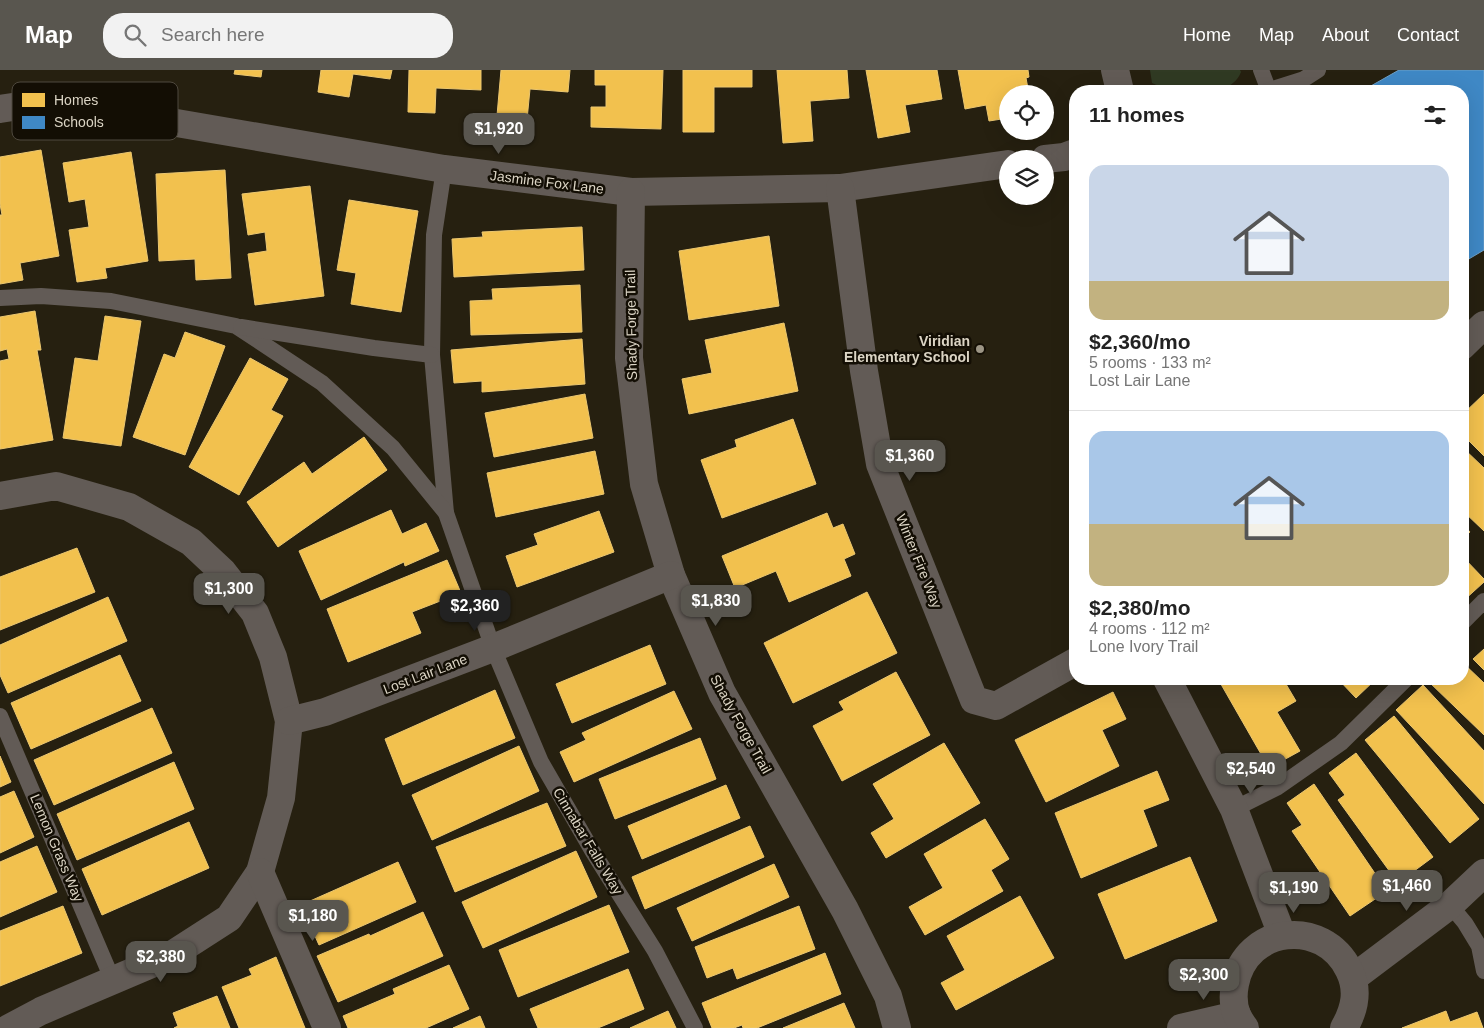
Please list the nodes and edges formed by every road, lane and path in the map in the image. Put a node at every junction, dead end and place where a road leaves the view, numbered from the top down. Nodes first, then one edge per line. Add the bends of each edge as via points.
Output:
1 (1115, 70) edge
2 (1260, 70) edge
3 (1318, 70) edge
4 (1119, 85) edge
5 (1266, 85) edge
6 (1286, 85) edge
7 (178, 123) edge
8 (1069, 155) edge
9 (1054, 158) edge
10 (999, 165) edge
11 (444, 169) junction
12 (840, 188) junction
13 (631, 192) junction
14 (0, 298) edge
15 (1484, 325) edge
16 (236, 326) junction
17 (1469, 339) edge
18 (432, 355) junction
19 (0, 496) edge
20 (446, 513) junction
21 (670, 575) junction
22 (1484, 602) edge
23 (1469, 616) edge
24 (492, 648) junction
25 (1069, 665) edge
26 (1170, 685) edge
27 (1400, 685) edge
28 (0, 716) edge
29 (290, 721) junction
30 (1234, 808) junction
31 (260, 872) junction
32 (1484, 874) edge
33 (1450, 905) junction
34 (1282, 935) junction
35 (1484, 971) edge
36 (1353, 978) junction
37 (113, 981) junction
38 (1241, 1021) edge
39 (9, 1028) edge
40 (327, 1028) edge
41 (695, 1028) edge
42 (897, 1028) edge
43 (1181, 1028) edge
44 (1344, 1028) edge

1 - 4 street
2 - 5 lane
3 - 6 lane
7 - 11 street, Jasmine Fox Lane
8 - 9 street
10 - 12 street, Jasmine Fox Lane
11 - 13 street, Jasmine Fox Lane
11 - 18 lane via 434,235
12 - 13 street, Jasmine Fox Lane
12 - 25 street, Winter Fire Way via 880,464 974,700 996,706
13 - 21 street, Shady Forge Trail via 628,358 644,484
14 - 16 lane via 41,296 111,301
15 - 17 street
16 - 18 lane
16 - 20 lane via 322,383 393,448
18 - 20 lane
19 - 29 street via 56,486 129,507 191,542 223,572 254,613 273,657
20 - 24 lane, Cinnabar Falls Way
21 - 24 street, Lost Lair Lane
21 - 42 street, Shady Forge Trail via 722,693 845,910 888,996
22 - 23 lane
24 - 29 street, Lost Lair Lane via 325,712
24 - 41 lane, Cinnabar Falls Way via 541,762 655,951
26 - 30 street
27 - 30 lane via 1341,742 1278,787
28 - 37 lane, Lemon Grass Way
29 - 31 street via 281,798
30 - 34 street
31 - 37 street via 229,918 170,956
31 - 40 street
32 - 33 street
33 - 35 lane via 1479,946
33 - 36 street
34 - 36 street via 1305,935 1326,943 1343,958
34 - 38 street via 1263,943 1247,956 1237,974 1233,994
36 - 44 street via 1352,1015
37 - 39 street
38 - 43 street

